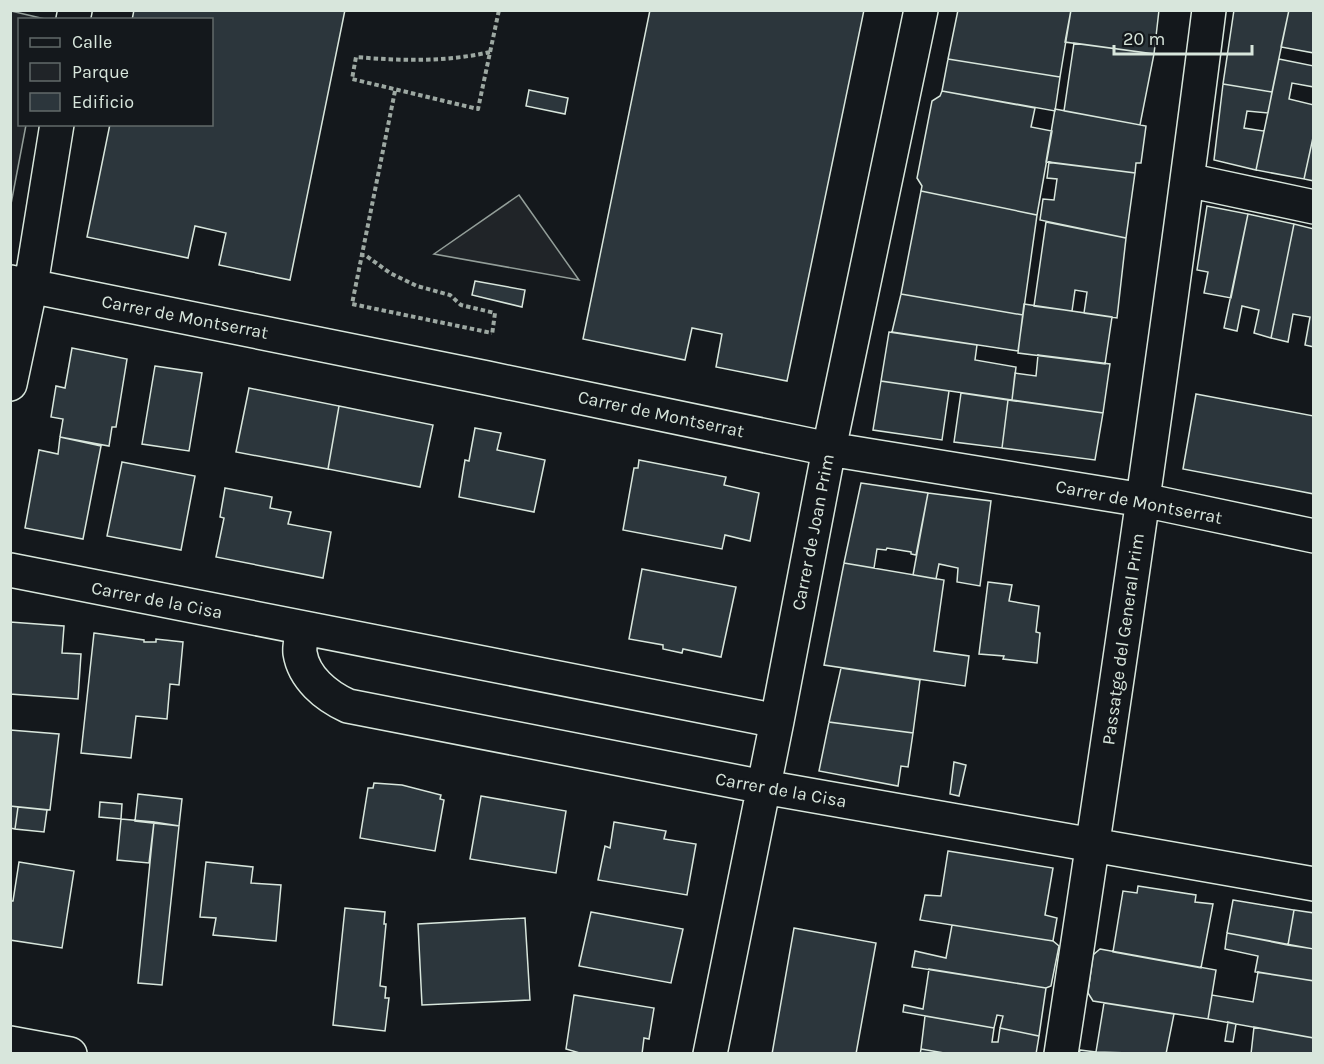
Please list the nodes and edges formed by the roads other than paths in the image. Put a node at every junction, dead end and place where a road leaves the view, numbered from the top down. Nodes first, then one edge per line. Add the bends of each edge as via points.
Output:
1 (921, 10) edge
2 (1209, 10) edge
3 (57, 126) edge
4 (1187, 180) junction
5 (1314, 207) edge
6 (21, 284) edge
7 (10, 384) edge
8 (829, 449) junction
9 (1143, 500) junction
10 (1314, 536) edge
11 (10, 570) edge
12 (303, 628) junction
13 (777, 721) junction
14 (764, 787) junction
15 (1093, 845) junction
16 (1314, 884) edge
17 (10, 1043) edge
18 (70, 1053) edge
19 (710, 1053) edge
20 (1061, 1053) edge

1 - 8 street, Carrer de Joan Prim
2 - 4 street, Passatge del General Prim
3 - 6 street
4 - 5 street
4 - 9 street, Passatge del General Prim
6 - 7 street
6 - 8 street, Carrer de Montserrat
8 - 9 street, Carrer de Montserrat
8 - 13 street, Carrer de Joan Prim
9 - 10 street, Carrer de Montserrat
9 - 15 street, Passatge del General Prim
11 - 12 street, Carrer de la Cisa
12 - 13 street, Carrer de la Cisa
12 - 14 street, Carrer de la Cisa via 300,652 309,675 326,694 348,706
13 - 14 street, Carrer de Joan Prim
14 - 15 street, Carrer de la Cisa
14 - 19 street, Carrer de Joan Prim
15 - 16 street, Carrer de la Cisa
15 - 20 street, Passatge del General Prim
17 - 18 street

